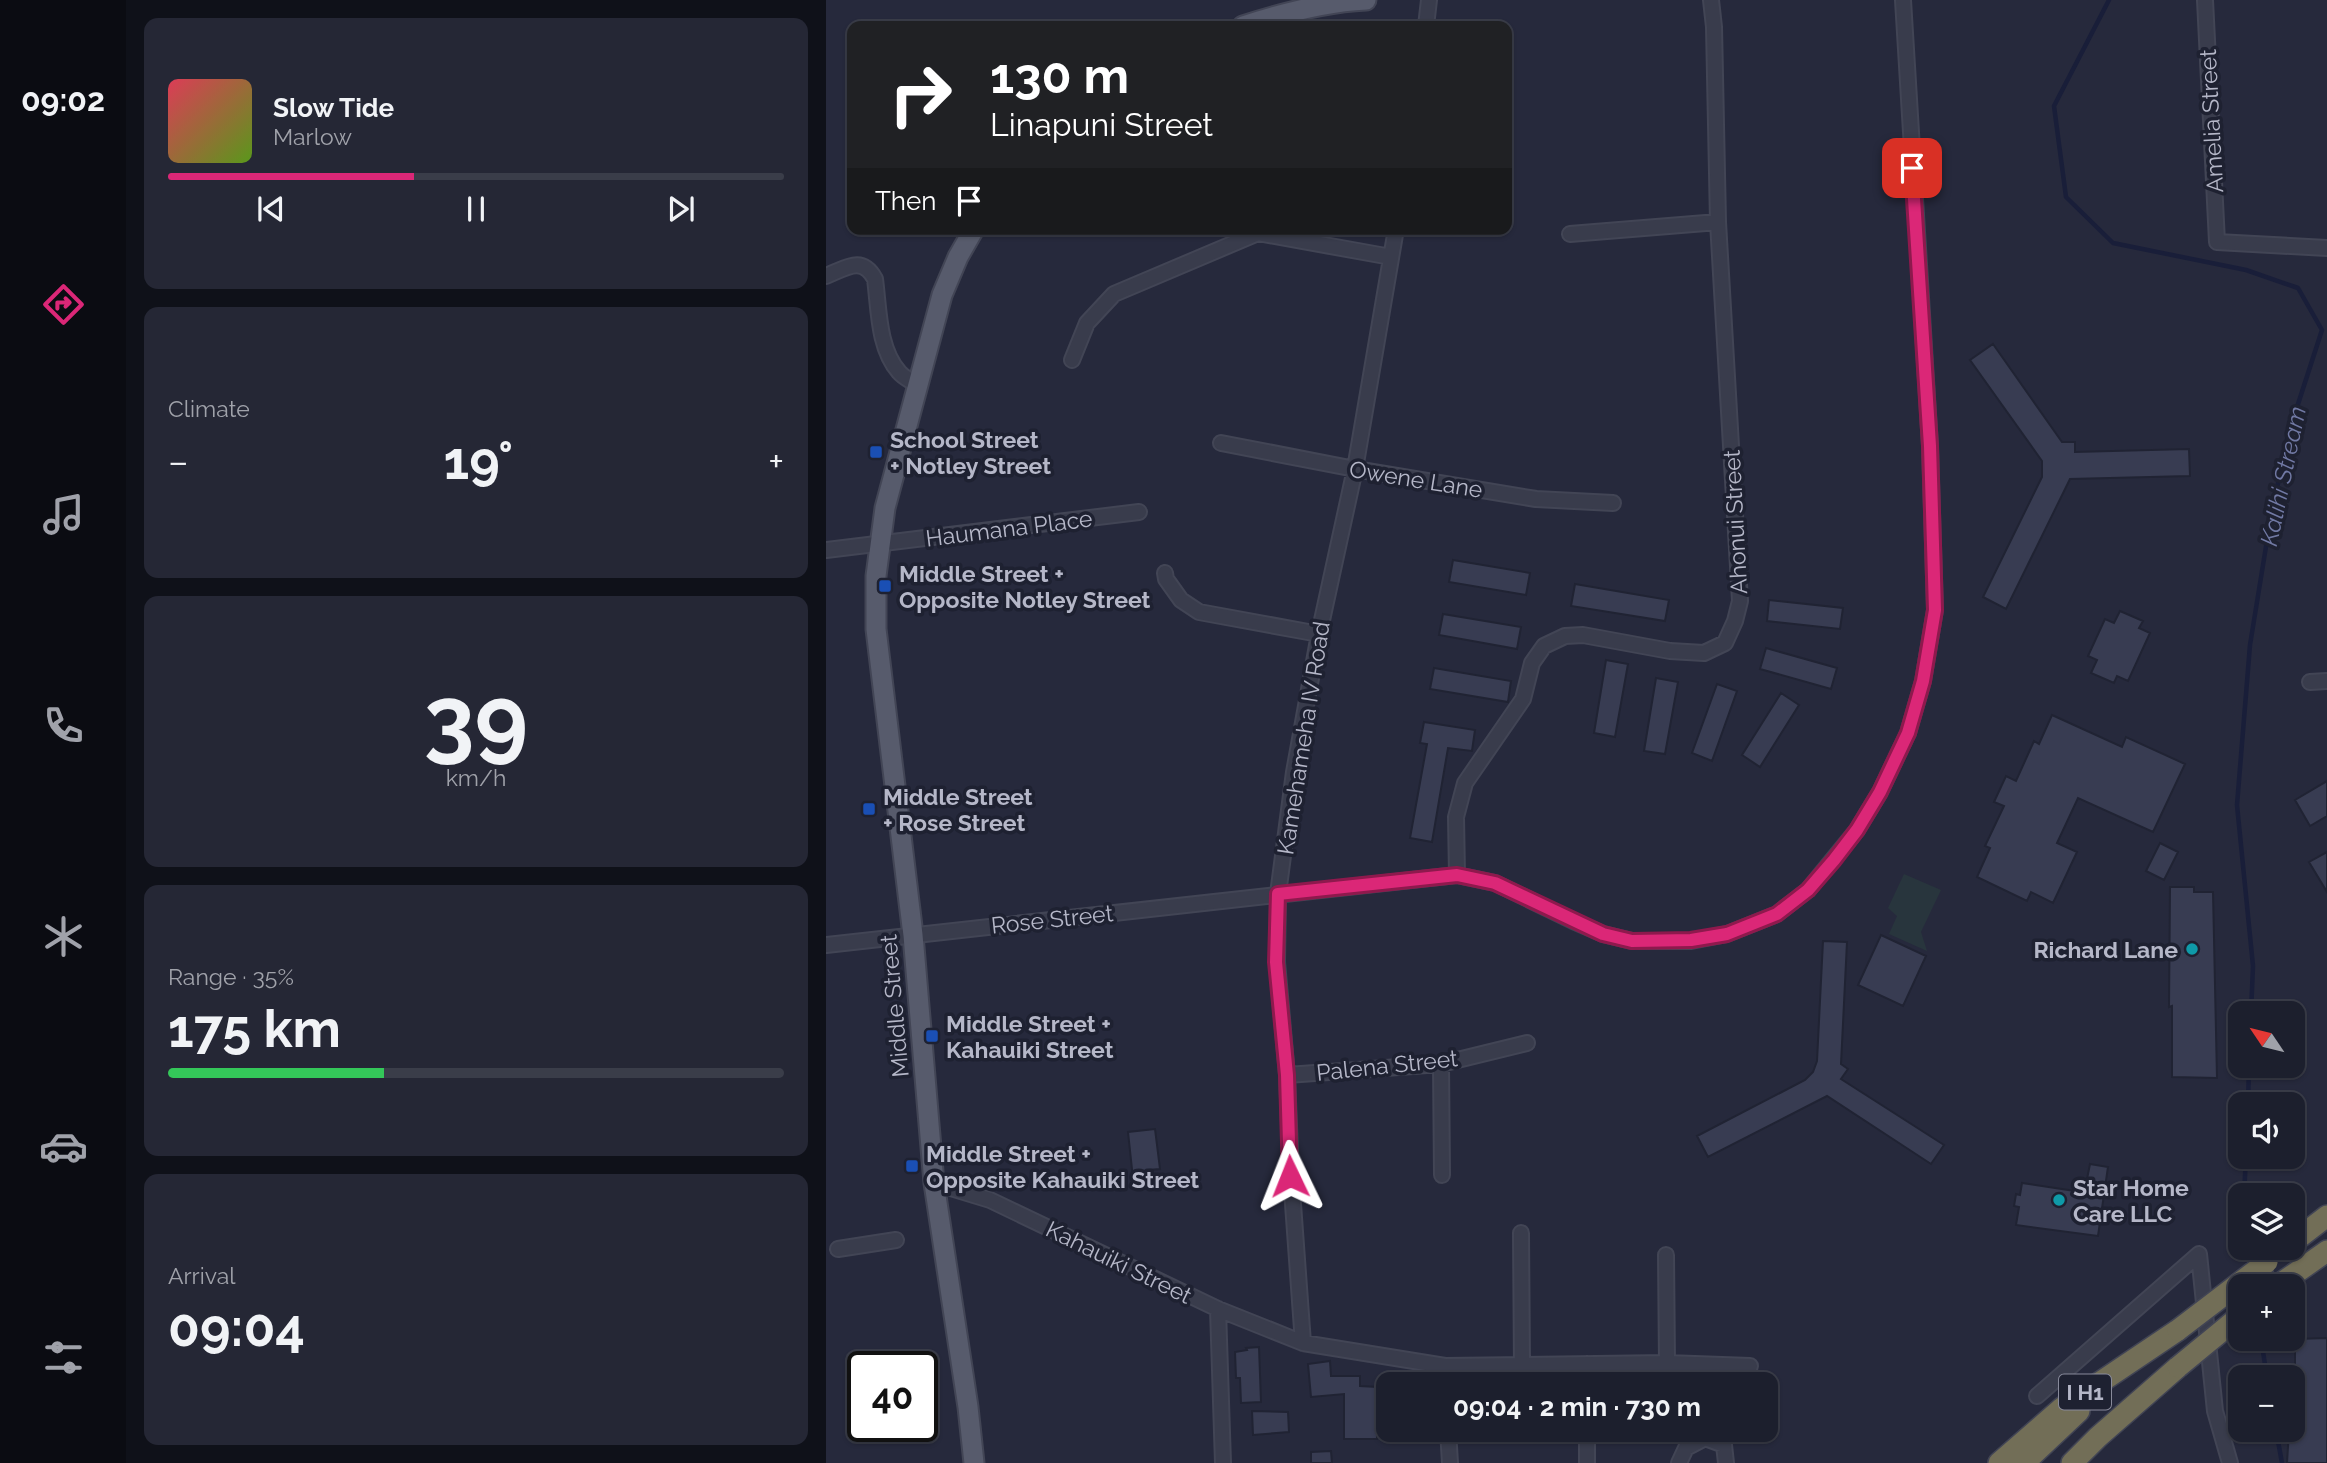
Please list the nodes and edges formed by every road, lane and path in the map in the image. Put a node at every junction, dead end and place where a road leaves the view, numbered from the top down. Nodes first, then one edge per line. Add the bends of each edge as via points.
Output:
1 (1356, 0) edge
2 (1366, 0) edge
3 (1429, 0) edge
4 (1712, 0) edge
5 (1903, 0) edge
6 (2205, 0) edge
7 (1258, 21) edge
8 (1427, 21) edge
9 (1718, 222) junction
10 (1570, 234) dead end
11 (971, 235) edge
12 (1253, 235) edge
13 (1269, 235) edge
14 (1395, 235) edge
15 (2327, 248) edge
16 (1391, 257) junction
17 (826, 276) edge
18 (1072, 360) dead end
19 (918, 386) junction
20 (1221, 443) dead end
21 (1355, 469) junction
22 (1613, 503) dead end
23 (1139, 512) dead end
24 (879, 544) junction
25 (826, 550) edge
26 (1165, 573) dead end
27 (1319, 634) junction
28 (2327, 681) edge
29 (2310, 682) dead end
30 (1457, 875) junction
31 (1278, 894) junction
32 (913, 934) junction
33 (826, 945) edge
34 (1527, 1043) dead end
35 (1441, 1064) junction
36 (1287, 1075) junction
37 (1442, 1175) dead end
38 (934, 1183) junction
39 (2327, 1216) edge
40 (1521, 1233) dead end
41 (2305, 1233) edge
42 (896, 1240) dead end
43 (838, 1249) dead end
44 (2327, 1251) edge
45 (1666, 1255) dead end
46 (2270, 1260) edge
47 (2294, 1274) edge
48 (1218, 1309) junction
49 (2228, 1326) edge
50 (2178, 1330) junction
51 (1303, 1343) junction
52 (1667, 1363) junction
53 (1587, 1364) junction
54 (1445, 1366) junction
55 (1750, 1366) dead end
56 (1522, 1367) junction
57 (1445, 1372) edge
58 (1587, 1372) edge
59 (2037, 1396) dead end
60 (1449, 1442) edge
61 (1587, 1442) edge
62 (974, 1463) edge
63 (1223, 1463) edge
64 (1450, 1463) edge
65 (1587, 1463) edge
66 (1679, 1463) edge
67 (1726, 1463) edge
68 (1999, 1463) edge
69 (2024, 1463) edge
70 (2072, 1463) edge
71 (2230, 1463) edge

1 - 2 main road
1 - 7 main road
3 - 8 street
4 - 9 street, Ahonui Street
5 - 30 street, Rose Street via 1930,446 1935,610 1923,681 1908,733 1880,792 1857,830 1808,890 1777,914 1727,934 1632,941 1603,934 1495,883
6 - 15 street, Amelia Street via 2217,242
9 - 10 street
9 - 30 street, Ahonui Street via 1740,601 1735,621 1725,643 1704,653 1583,635 1565,636 1544,646 1532,663 1523,699 1465,783 1456,817
11 - 19 main road, Middle Street via 942,295
12 - 18 street via 1114,295 1087,323
13 - 16 street
14 - 16 street, Kamehameha IV Road
16 - 21 street, Kamehameha IV Road
17 - 19 street via 857,264 871,272 888,353 901,374
19 - 24 main road, Middle Street
20 - 21 street, Owene Lane
21 - 22 street, Owene Lane via 1536,499
21 - 27 street, Kamehameha IV Road
23 - 24 street, Haumana Place
24 - 25 street, Haumana Place
24 - 32 main road, Middle Street via 876,629
26 - 27 street via 1181,600 1199,612
27 - 31 street, Kamehameha IV Road
28 - 29 street
30 - 31 street, Rose Street
31 - 32 street, Rose Street
31 - 36 street, Kamehameha IV Road via 1276,962
32 - 33 street, Rose Street
32 - 38 main road, Middle Street
34 - 35 street, Palena Street
35 - 36 street, Palena Street
35 - 37 street
36 - 51 street, Kamehameha IV Road
38 - 48 street, Kahauiki Street via 990,1200
38 - 62 main road, Middle Street
39 - 41 highway
40 - 56 street
42 - 43 street
44 - 47 highway
45 - 52 street
46 - 50 highway, I H1, bridge
48 - 51 street, Kahauiki Street
48 - 63 street
49 - 70 highway, I H1, bridge
50 - 68 highway, I H1 via 2062,1408
50 - 69 highway via 2081,1409
51 - 54 street
52 - 53 street
52 - 55 street
53 - 56 street
53 - 58 street
54 - 56 street
54 - 57 street
59 - 71 street via 2200,1254 2215,1411
60 - 64 street
61 - 65 street
66 - 67 street via 1686,1448 1705,1437 1724,1445

